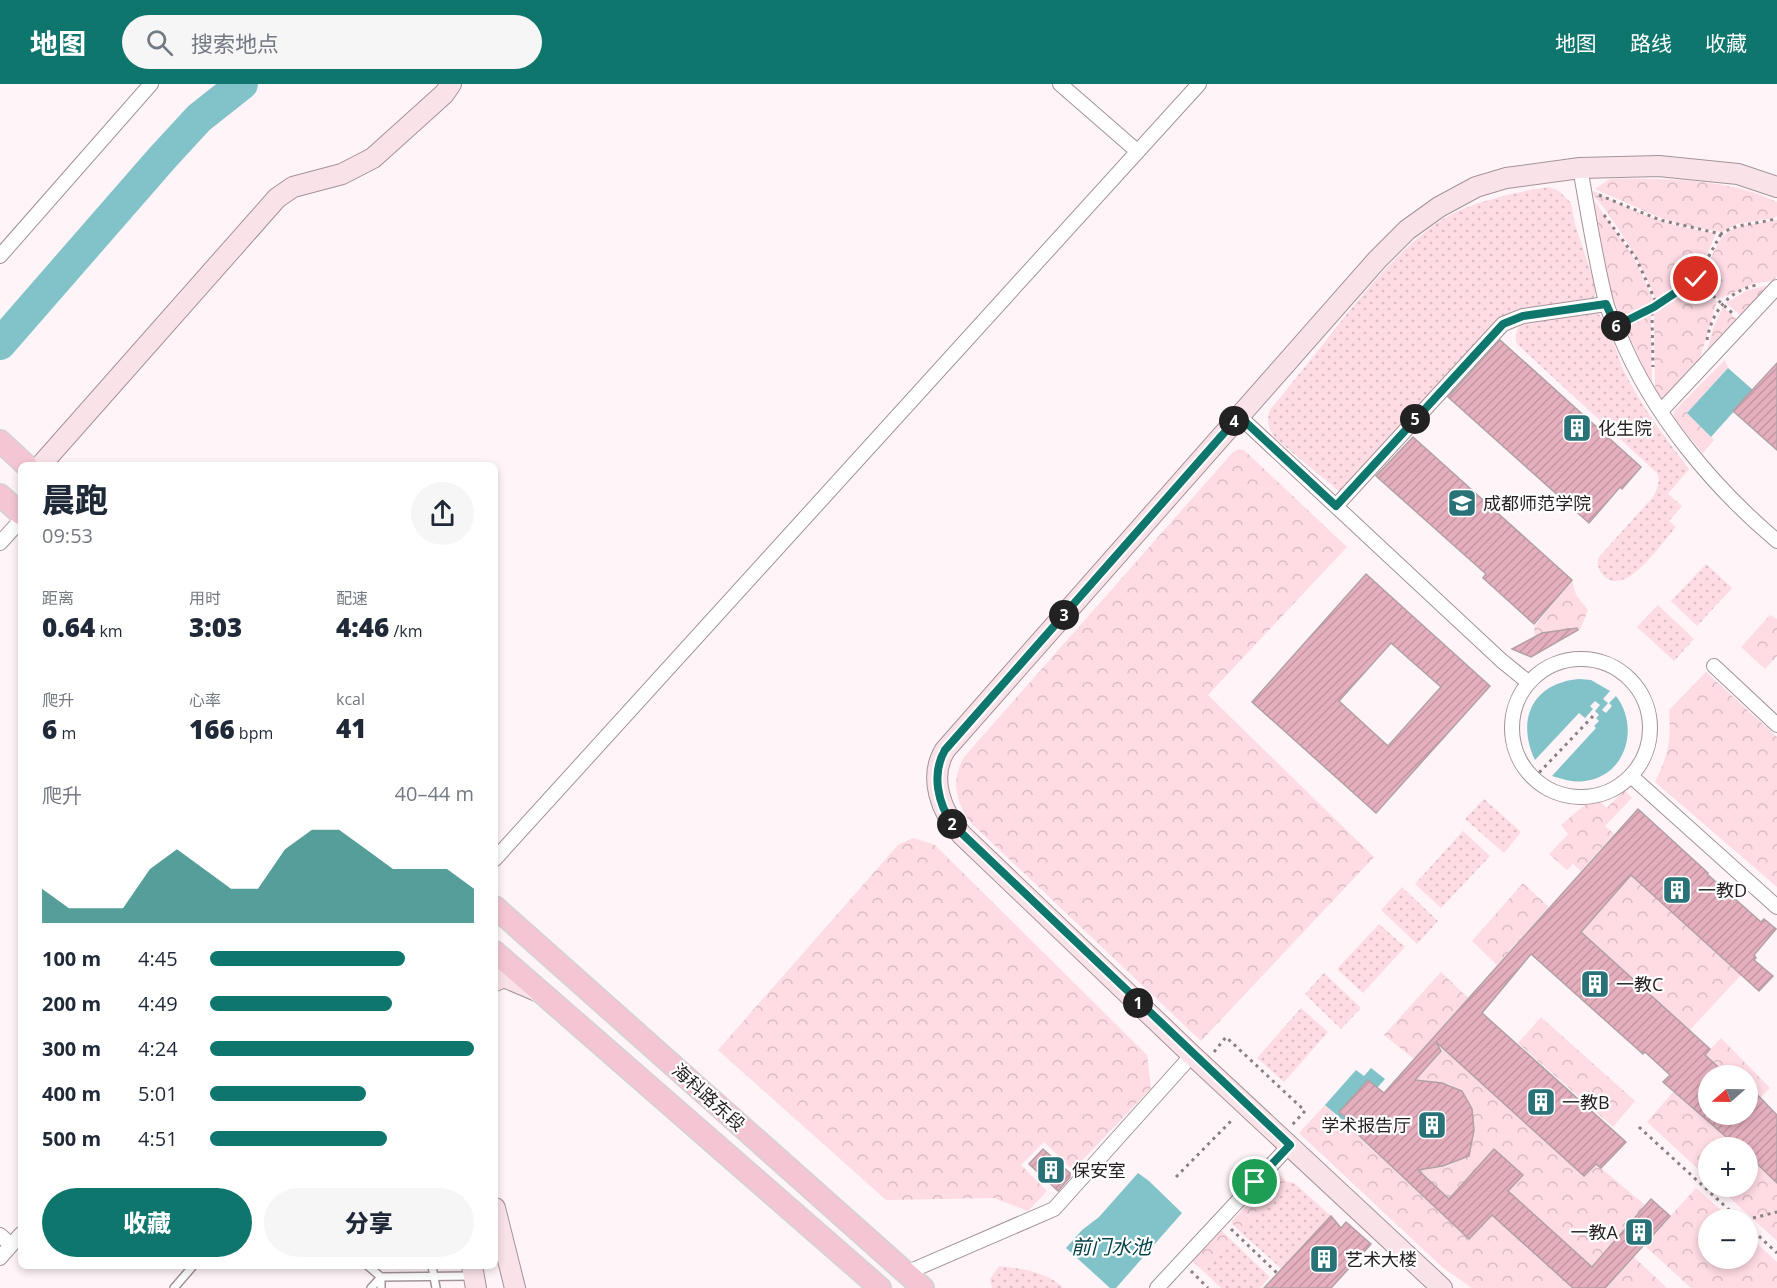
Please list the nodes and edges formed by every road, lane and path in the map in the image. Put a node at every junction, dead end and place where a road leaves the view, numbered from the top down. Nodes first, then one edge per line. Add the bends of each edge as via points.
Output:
1 (151, 84) edge
2 (451, 84) edge
3 (1060, 84) edge
4 (1198, 84) edge
5 (1137, 152) junction
6 (1580, 168) junction
7 (1777, 187) edge
8 (1584, 188) junction
9 (1603, 214) dead end
10 (1777, 218) edge
11 (1721, 234) junction
12 (0, 256) edge
13 (1696, 279) junction
14 (1771, 286) edge
15 (1722, 303) junction
16 (1606, 304) junction
17 (1654, 307) junction
18 (1744, 323) junction
19 (1616, 326) junction
20 (1704, 365) junction
21 (1657, 405) junction
22 (1239, 416) junction
23 (0, 441) edge
24 (23, 462) edge
25 (44, 462) edge
26 (0, 495) edge
27 (1336, 506) junction
28 (18, 511) edge
29 (18, 523) edge
30 (1777, 541) edge
31 (0, 543) edge
32 (1714, 666) dead end
33 (1528, 682) junction
34 (1596, 713) dead end
35 (1777, 724) edge
36 (1631, 776) junction
37 (1534, 778) junction
38 (498, 857) edge
39 (1777, 908) edge
40 (498, 910) edge
41 (498, 955) edge
42 (498, 980) edge
43 (541, 992) junction
44 (1198, 1060) junction
45 (1247, 1105) junction
46 (1639, 1127) dead end
47 (1285, 1140) junction
48 (1176, 1178) dead end
49 (1728, 1209) edge
50 (1777, 1212) edge
51 (1758, 1217) edge
52 (1221, 1219) junction
53 (498, 1220) edge
54 (0, 1235) edge
55 (1758, 1235) edge
56 (18, 1237) edge
57 (11, 1245) junction
58 (1777, 1253) edge
59 (0, 1258) edge
60 (1181, 1262) junction
61 (191, 1269) edge
62 (372, 1269) edge
63 (433, 1269) edge
64 (906, 1273) junction
65 (1277, 1273) dead end
66 (434, 1276) junction
67 (381, 1277) junction
68 (474, 1277) edge
69 (174, 1288) edge
70 (371, 1288) edge
71 (381, 1288) edge
72 (436, 1288) edge
73 (515, 1288) edge
74 (880, 1288) edge
75 (923, 1288) edge
76 (1157, 1288) edge
77 (1208, 1288) edge
78 (1442, 1288) edge

1 - 12 street
2 - 25 street via 373,158 342,174 292,187 277,198
3 - 5 street
4 - 5 street
5 - 38 street
6 - 7 street via 1682,168 1738,174
6 - 8 street
6 - 22 street via 1506,178 1476,187 1417,221 1377,260
8 - 11 path via 1660,220
8 - 16 street
9 - 17 path via 1636,258 1655,300
10 - 11 path via 1744,224
11 - 13 path
13 - 15 path via 1711,297
13 - 17 path
14 - 15 path via 1755,285
14 - 18 street
15 - 18 path
15 - 20 path via 1708,335
16 - 19 street
16 - 27 street via 1523,316 1503,324
17 - 19 path
17 - 21 path
18 - 20 street
19 - 21 street
20 - 21 street
21 - 30 street via 1696,461
22 - 27 street
22 - 44 street via 945,750 937,775 943,808 953,825
23 - 24 main road
26 - 28 main road
27 - 33 street
29 - 31 street
32 - 35 street
33 - 36 street via 1546,668 1566,660 1589,659 1610,665 1629,678 1642,696 1649,717 1649,739
33 - 37 street via 1516,702 1511,726 1514,749 1525,771
34 - 37 path
36 - 37 street via 1611,791 1588,798 1564,796 1543,787
36 - 39 street
40 - 64 main road, 海科路东段
41 - 43 main road, 海科路东段
42 - 43 street via 504,978
43 - 74 main road, 海科路东段
44 - 45 street
44 - 47 path via 1226,1037 1305,1111
44 - 64 street via 1054,1209
45 - 47 street
45 - 48 path
46 - 49 path
47 - 52 street
47 - 78 street
50 - 51 path
52 - 60 street
52 - 65 path
53 - 73 street
54 - 57 street
55 - 58 path
56 - 57 street
57 - 59 street
60 - 76 street
60 - 77 path
61 - 69 lane
62 - 67 lane
63 - 66 lane
64 - 75 main road, 海科路东段
66 - 67 lane
66 - 68 lane
66 - 72 lane
67 - 70 lane
67 - 71 lane

